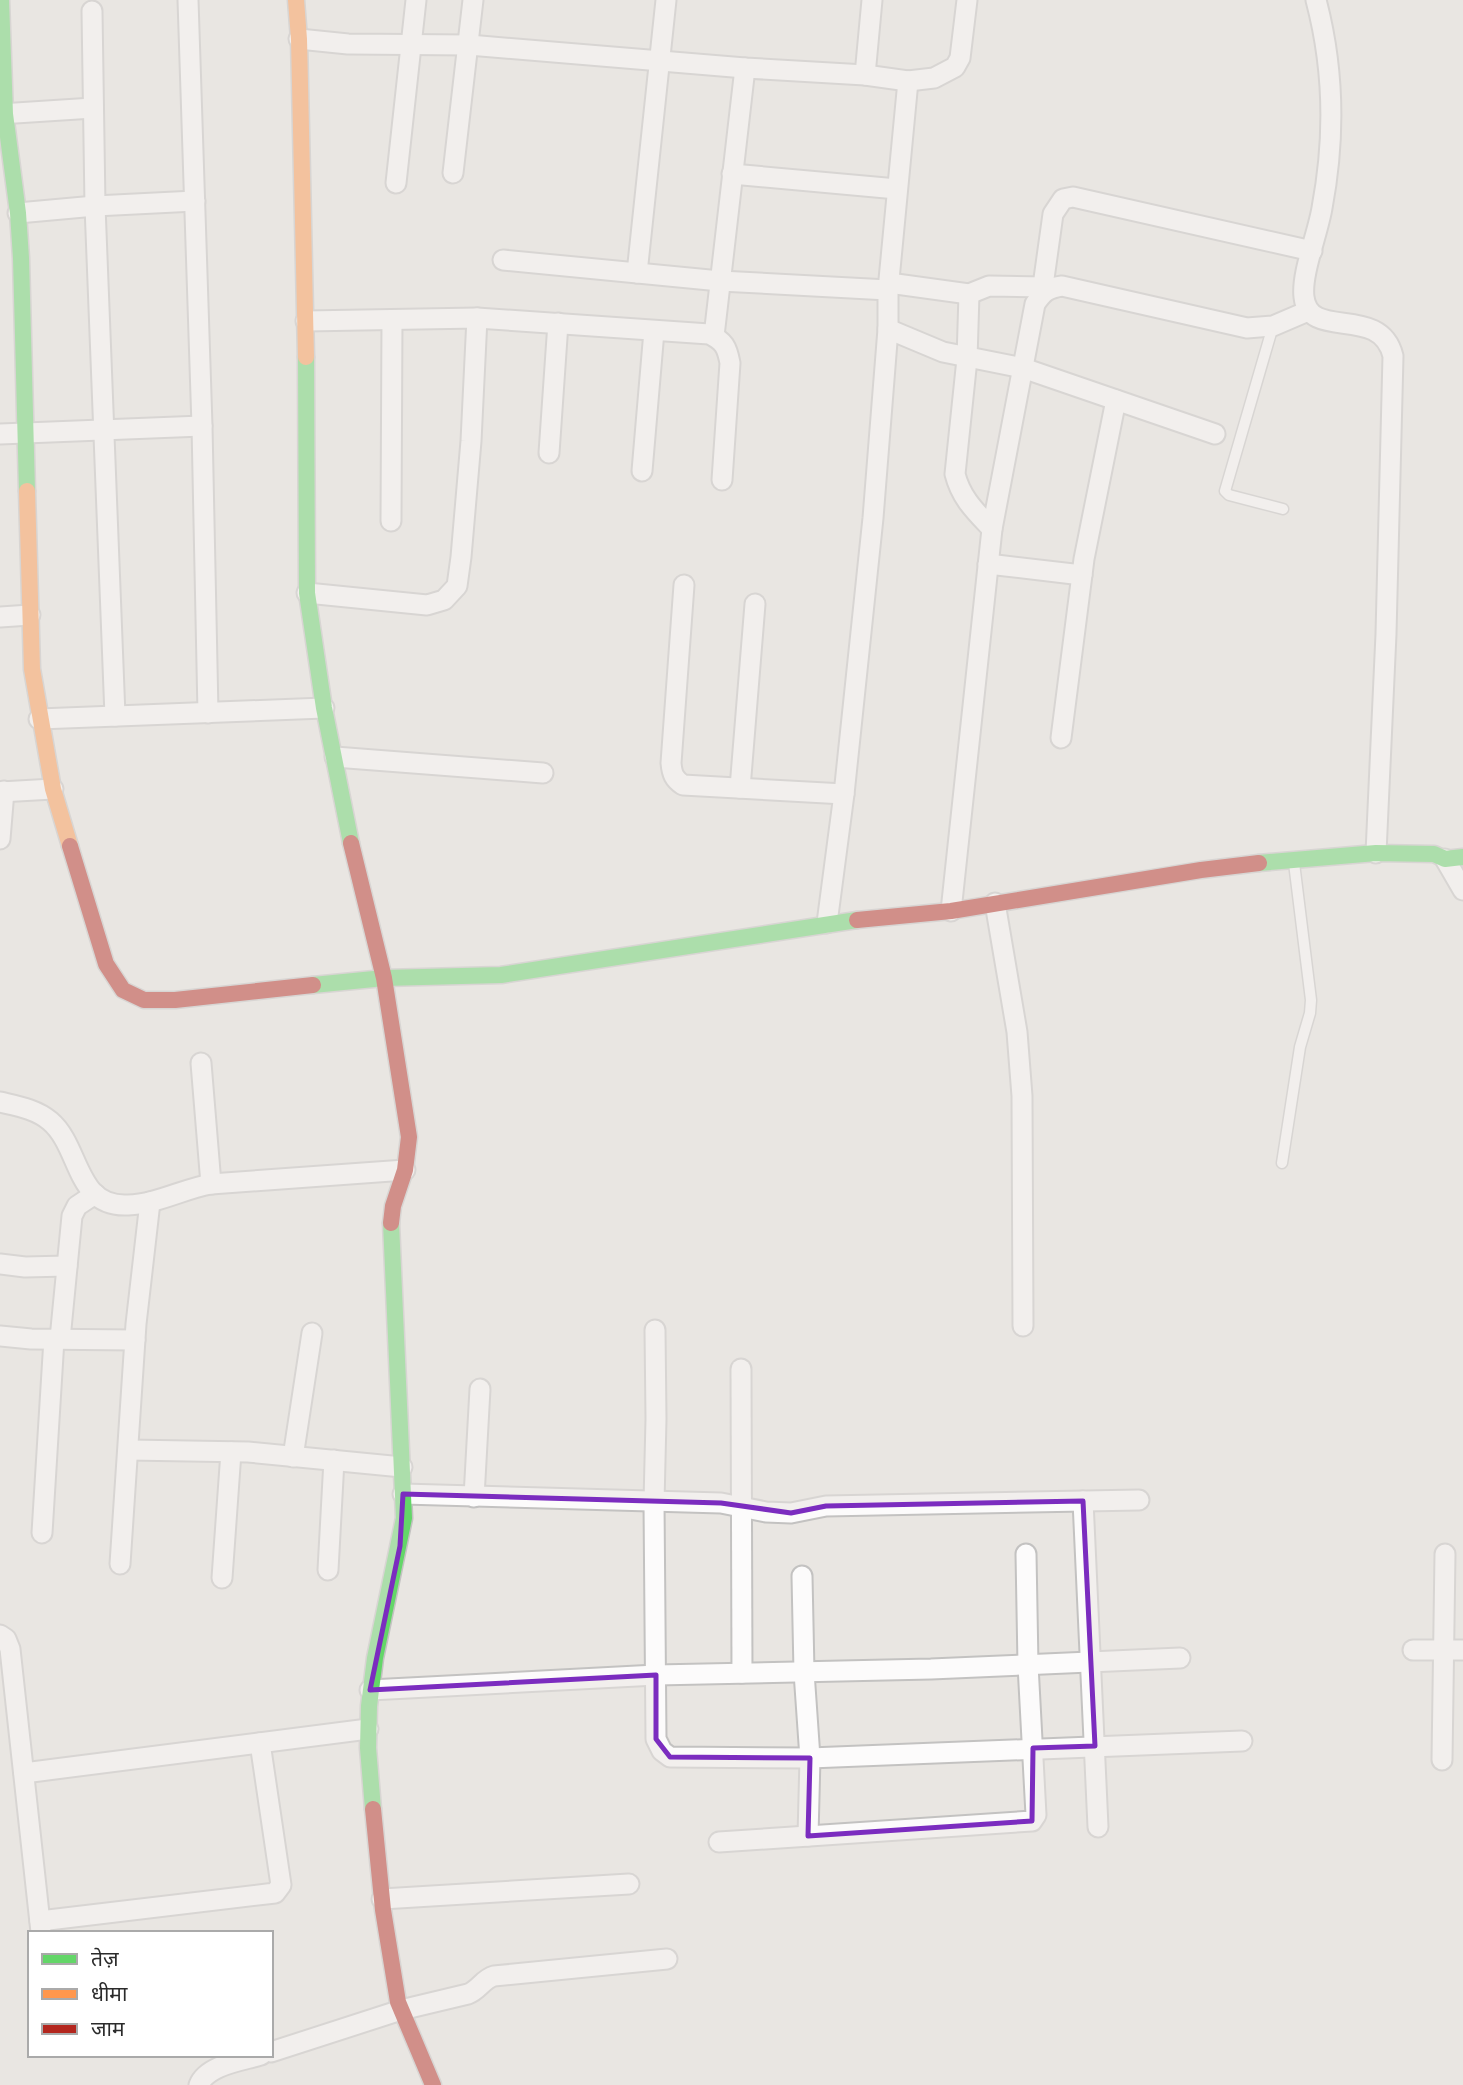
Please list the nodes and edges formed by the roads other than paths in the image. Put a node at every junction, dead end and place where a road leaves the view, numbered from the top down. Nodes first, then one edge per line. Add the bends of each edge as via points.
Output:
1 (188, 0) edge
2 (296, 0) edge
3 (416, 0) edge
4 (473, 0) edge
5 (666, 0) edge
6 (872, 0) edge
7 (967, 0) edge
8 (1315, 0) edge
9 (1, 1) edge
10 (92, 11) dead end
11 (299, 39) junction
12 (411, 43) junction
13 (469, 44) junction
14 (660, 61) junction
15 (745, 68) junction
16 (864, 75) junction
17 (908, 81) junction
18 (93, 108) junction
19 (3, 114) edge
20 (453, 173) dead end
21 (732, 174) junction
22 (396, 183) dead end
23 (897, 189) junction
24 (195, 201) junction
25 (95, 206) junction
26 (18, 213) junction
27 (1312, 251) junction
28 (503, 260) dead end
29 (637, 273) junction
30 (720, 281) junction
31 (888, 287) junction
32 (1043, 290) junction
33 (969, 294) junction
34 (1308, 311) junction
35 (477, 318) junction
36 (392, 320) junction
37 (306, 321) junction
38 (558, 323) junction
39 (1273, 326) junction
40 (888, 329) junction
41 (654, 331) junction
42 (714, 336) junction
43 (967, 359) junction
44 (1023, 368) junction
45 (1116, 400) junction
46 (202, 426) junction
47 (104, 430) junction
48 (1215, 433) dead end
49 (0, 434) edge
50 (26, 434) junction
51 (549, 453) dead end
52 (642, 471) dead end
53 (722, 480) dead end
54 (1283, 509) dead end
55 (391, 521) dead end
56 (992, 529) junction
57 (988, 564) junction
58 (1082, 575) junction
59 (684, 585) dead end
60 (307, 593) junction
61 (755, 604) dead end
62 (30, 615) junction
63 (0, 617) edge
64 (324, 708) junction
65 (208, 713) junction
66 (115, 716) junction
67 (39, 719) junction
68 (1060, 738) dead end
69 (335, 757) junction
70 (543, 773) dead end
71 (740, 788) junction
72 (53, 789) junction
73 (2, 791) edge
74 (844, 794) junction
75 (0, 839) edge
76 (1376, 853) junction
77 (1454, 858) edge
78 (1293, 860) junction
79 (1463, 890) edge
80 (995, 903) junction
81 (951, 911) junction
82 (827, 923) junction
83 (384, 978) junction
84 (201, 1063) dead end
85 (0, 1101) edge
86 (1282, 1163) dead end
87 (405, 1170) junction
88 (211, 1184) junction
89 (94, 1194) junction
90 (150, 1202) junction
91 (0, 1264) edge
92 (67, 1266) junction
93 (1023, 1326) dead end
94 (655, 1330) dead end
95 (312, 1333) dead end
96 (0, 1336) edge
97 (57, 1339) junction
98 (135, 1340) junction
99 (741, 1369) dead end
100 (480, 1389) dead end
101 (129, 1450) junction
102 (231, 1452) junction
103 (293, 1457) junction
104 (334, 1460) junction
105 (402, 1467) junction
106 (403, 1494) junction
107 (474, 1497) junction
108 (1139, 1500) dead end
109 (1083, 1501) junction
110 (654, 1502) junction
111 (741, 1507) junction
112 (42, 1534) dead end
113 (1026, 1554) dead end
114 (1445, 1554) dead end
115 (120, 1564) dead end
116 (328, 1570) dead end
117 (222, 1577) dead end
118 (802, 1577) dead end
119 (0, 1635) edge
120 (1413, 1650) dead end
121 (1443, 1650) junction
122 (1463, 1650) edge
123 (1180, 1658) dead end
124 (1090, 1662) junction
125 (1028, 1665) junction
126 (804, 1672) junction
127 (743, 1673) junction
128 (656, 1675) junction
129 (370, 1690) junction
130 (368, 1729) junction
131 (1242, 1741) dead end
132 (260, 1743) junction
133 (1095, 1746) junction
134 (1033, 1748) junction
135 (810, 1758) junction
136 (1441, 1760) dead end
137 (24, 1773) junction
138 (1098, 1827) dead end
139 (808, 1836) junction
140 (719, 1842) dead end
141 (629, 1884) dead end
142 (382, 1899) junction
143 (41, 1927) edge
144 (667, 1959) dead end
145 (401, 2010) junction
146 (273, 2051) edge
147 (255, 2057) edge
148 (198, 2085) edge
149 (433, 2085) edge

1 - 24 street
2 - 11 street
3 - 12 street
4 - 13 street
5 - 14 street
6 - 16 street
7 - 17 street via 955,68 934,78
8 - 27 street via 1331,93 1330,148
9 - 19 street
10 - 18 street
11 - 12 street
11 - 37 street
12 - 13 street
12 - 22 street
13 - 14 street
13 - 20 street
14 - 15 street
14 - 29 street
15 - 16 street
15 - 21 street
16 - 17 street
17 - 23 street
18 - 19 street
18 - 25 street
19 - 26 street
21 - 23 street
21 - 30 street
23 - 31 street
24 - 25 street
24 - 46 street
25 - 26 street
25 - 47 street
26 - 50 street
27 - 32 street via 1073,197 1063,199 1053,214
27 - 34 street via 1304,284
28 - 29 street
29 - 30 street
30 - 31 street
30 - 42 street
31 - 33 street
31 - 40 street
32 - 33 street via 989,286
32 - 39 street via 1062,286 1247,328
32 - 44 street via 1035,304
33 - 43 street
34 - 39 street
34 - 76 street via 1318,319 1370,327 1382,334 1393,355
35 - 36 street
35 - 38 street
35 - 60 street via 457,586 444,600 427,605
36 - 37 street
36 - 55 street
37 - 60 street
38 - 41 street
38 - 51 street
39 - 54 lane via 1225,491
40 - 43 street
40 - 74 street
41 - 42 street
41 - 52 street
42 - 53 street via 728,349 730,363
43 - 44 street
43 - 56 street via 955,474 967,504
44 - 45 street
44 - 56 street
45 - 48 street
45 - 58 street
46 - 47 street
46 - 65 street
47 - 50 street
47 - 66 street
49 - 50 street
50 - 62 street
56 - 57 street
57 - 58 street
57 - 81 street
58 - 68 street
59 - 71 street via 672,774 683,785
60 - 64 street
61 - 71 street
62 - 63 street
62 - 67 street
64 - 65 street
64 - 69 street
65 - 66 street
66 - 67 street
67 - 72 street
69 - 70 street
69 - 83 street
71 - 74 street
72 - 73 street
72 - 83 street via 106,964 123,990 144,1000 175,1000
73 - 75 street
74 - 82 street
76 - 77 street via 1434,853
76 - 78 street
77 - 79 street
78 - 80 street
78 - 86 lane via 1311,1000
80 - 81 street
80 - 93 street via 1017,1032 1022,1096
81 - 82 street
82 - 83 street via 501,975
83 - 87 street via 409,1137
84 - 88 street
85 - 89 street via 51,1121
87 - 88 street
87 - 105 street via 391,1222
88 - 90 street
89 - 90 street via 104,1202
89 - 92 street via 74,1210
90 - 98 street
91 - 92 street
92 - 97 street
94 - 110 street
95 - 103 street
96 - 97 street
97 - 98 street
97 - 112 street
98 - 101 street
99 - 111 street
100 - 107 street
101 - 102 street
101 - 115 street
102 - 103 street
102 - 117 street
103 - 104 street
104 - 105 street
104 - 116 street
105 - 106 street
106 - 107 street
106 - 129 street via 400,1546
107 - 110 street
108 - 109 street
109 - 111 street via 826,1506 791,1513
109 - 124 street
110 - 111 street
110 - 128 street
111 - 127 street
113 - 125 street
114 - 121 street
118 - 126 street
119 - 137 street via 10,1649
120 - 121 street
121 - 122 street
121 - 136 street
123 - 124 street
124 - 125 street
124 - 133 street
125 - 126 street
125 - 134 street
126 - 127 street
126 - 135 street
127 - 128 street
128 - 129 street
128 - 135 street via 656,1739 670,1756
129 - 130 street
130 - 132 street
130 - 142 street
131 - 133 street
132 - 137 street
132 - 143 street via 281,1885 275,1893
133 - 134 street
133 - 138 street
134 - 135 street
134 - 139 street via 1037,1815 1032,1821
135 - 139 street
137 - 143 street
139 - 140 street
141 - 142 street
142 - 145 street
144 - 145 street via 494,1976 475,1992
145 - 146 street
145 - 149 street
147 - 148 street via 214,2070

